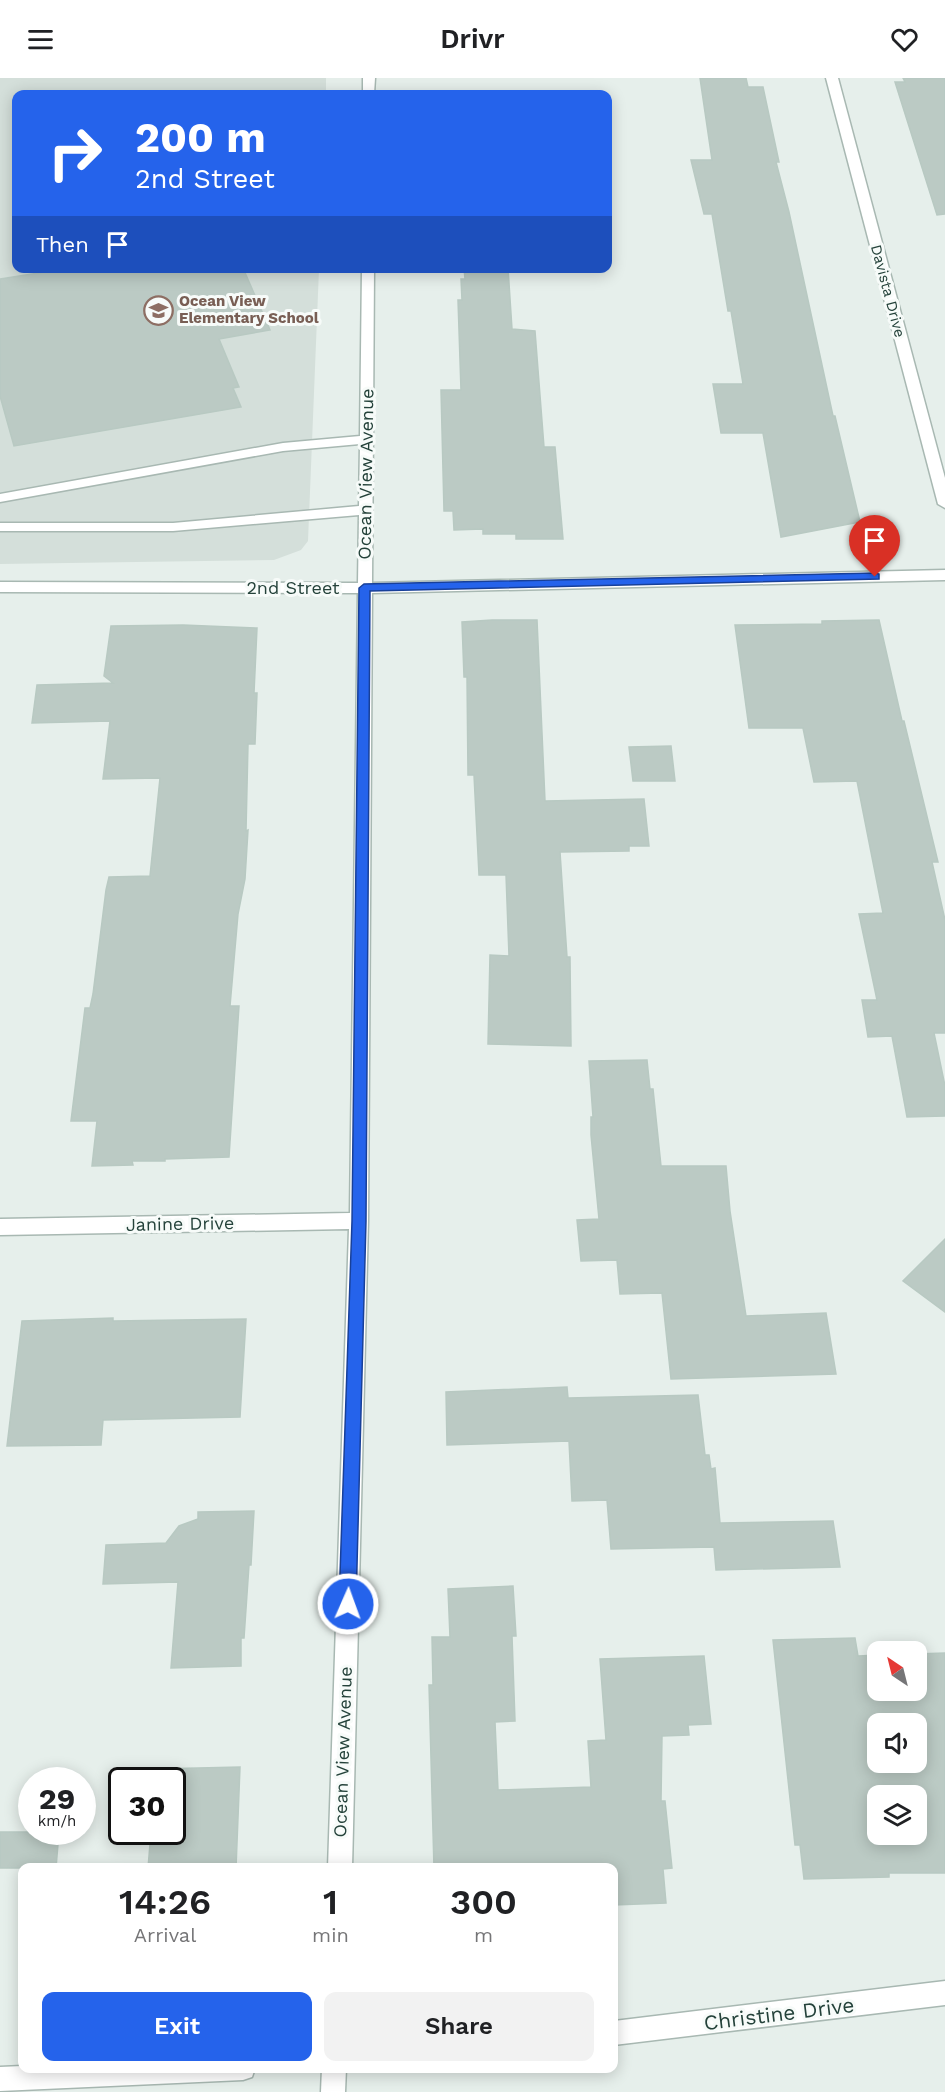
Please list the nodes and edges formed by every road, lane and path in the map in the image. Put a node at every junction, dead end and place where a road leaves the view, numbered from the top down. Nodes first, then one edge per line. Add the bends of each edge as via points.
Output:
1 (832, 78) edge
2 (368, 273) edge
3 (366, 439) junction
4 (0, 498) edge
5 (945, 504) edge
6 (365, 510) junction
7 (0, 527) edge
8 (945, 575) edge
9 (0, 587) edge
10 (364, 588) junction
11 (359, 1221) junction
12 (0, 1227) edge
13 (340, 1863) edge
14 (945, 1993) edge
15 (618, 2033) edge
16 (133, 2073) edge
17 (334, 2073) edge
18 (0, 2079) edge
19 (333, 2092) edge

1 - 5 street, Davista Drive
2 - 3 street, Ocean View Avenue
3 - 4 street via 283,447
3 - 6 street, Ocean View Avenue
6 - 7 street via 173,527
6 - 10 street, Ocean View Avenue
8 - 10 street, 2nd Street
9 - 10 street, 2nd Street
10 - 11 street, Ocean View Avenue
11 - 12 street, Janine Drive
11 - 13 street, Ocean View Avenue
14 - 15 street, Christine Drive
16 - 18 street
17 - 19 street

